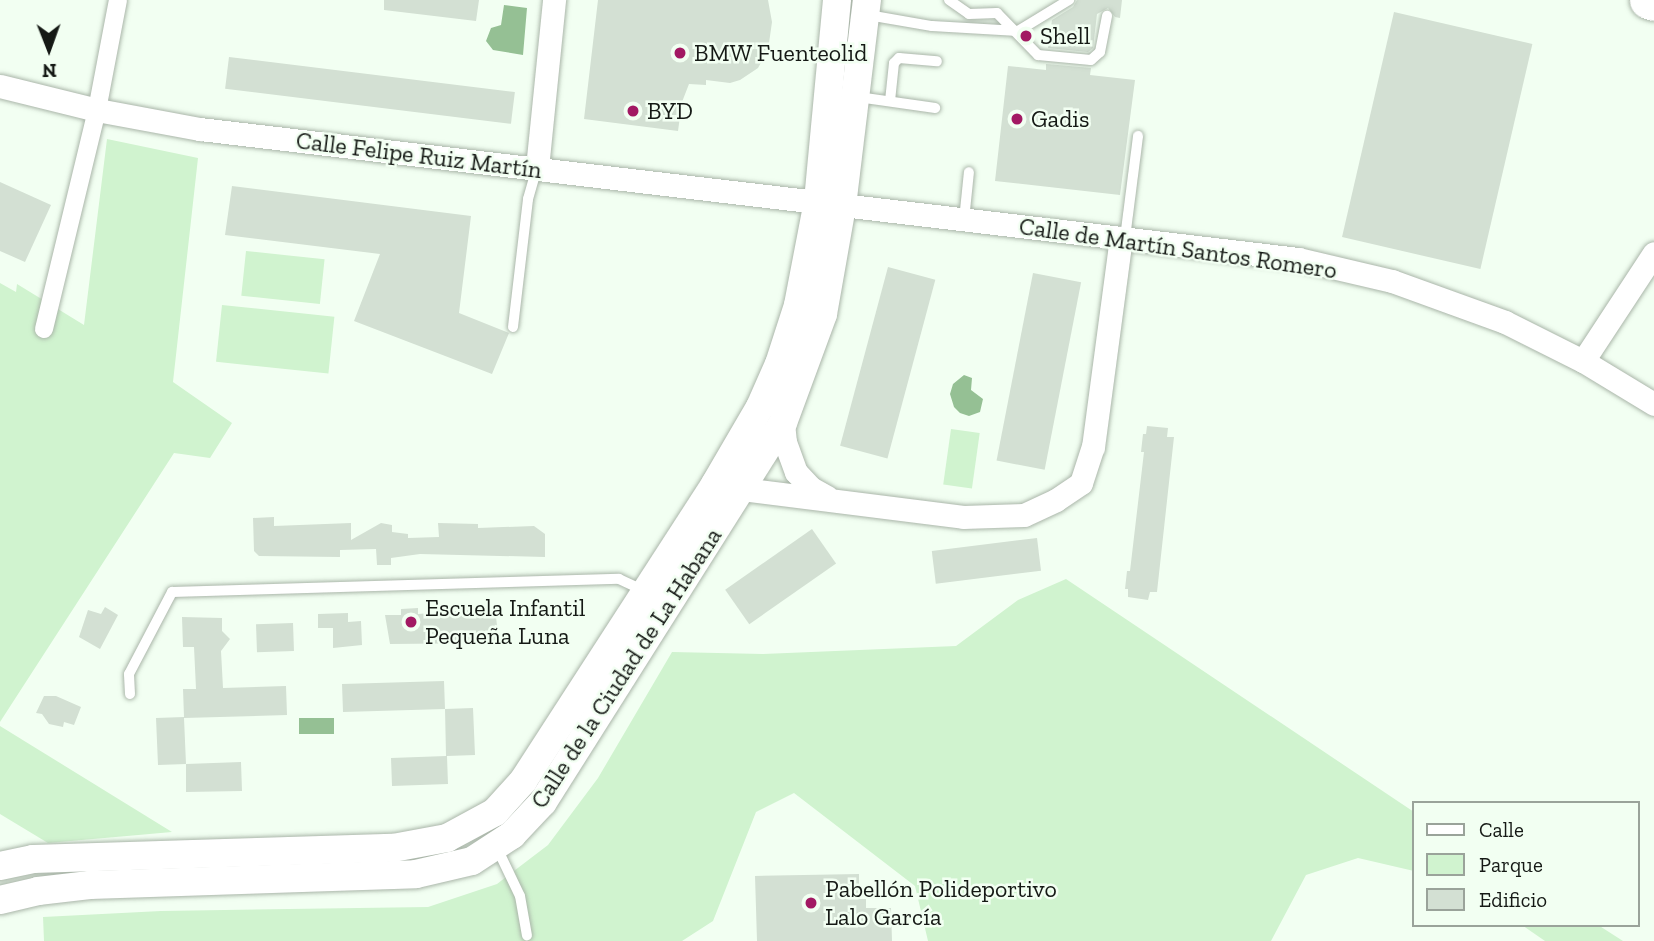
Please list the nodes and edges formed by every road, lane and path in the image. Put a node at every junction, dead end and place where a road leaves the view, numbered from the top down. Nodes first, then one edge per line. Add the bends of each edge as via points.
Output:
1 (118, 0) edge
2 (554, 0) edge
3 (837, 0) edge
4 (949, 0) edge
5 (1069, 0) edge
6 (1648, 0) edge
7 (1654, 2) edge
8 (866, 7) edge
9 (1107, 16) dead end
10 (1018, 31) junction
11 (937, 61) dead end
12 (0, 86) edge
13 (855, 97) junction
14 (890, 101) junction
15 (935, 108) dead end
16 (97, 110) junction
17 (1138, 136) dead end
18 (537, 169) junction
19 (969, 172) dead end
20 (830, 204) junction
21 (964, 220) junction
22 (1123, 238) junction
23 (1650, 267) edge
24 (513, 327) dead end
25 (44, 329) dead end
26 (1583, 361) junction
27 (1654, 404) edge
28 (783, 423) junction
29 (744, 485) junction
30 (830, 499) junction
31 (646, 591) junction
32 (130, 694) dead end
33 (489, 833) junction
34 (0, 866) edge
35 (0, 900) edge
36 (527, 935) dead end

1 - 16 street
2 - 18 street
3 - 20 street, Calle de la Ciudad de La Habana
4 - 10 lane via 969,14 997,13
5 - 10 lane
6 - 7 highway
8 - 10 lane via 932,26
8 - 13 street, Calle de la Ciudad de La Habana
9 - 10 lane via 1100,52 1091,60 1038,55
11 - 14 lane via 899,58 894,63
12 - 16 street, Calle Felipe Ruiz Martín
13 - 14 lane
13 - 20 street, Calle de la Ciudad de La Habana
14 - 15 lane
16 - 18 street, Calle Felipe Ruiz Martín via 200,129
16 - 25 street
17 - 22 lane
18 - 20 street, Calle Felipe Ruiz Martín
18 - 24 lane via 528,199
19 - 21 lane
20 - 21 street, Calle de Martín Santos Romero
20 - 28 street, Calle de la Ciudad de La Habana via 823,314
20 - 29 street, Calle de la Ciudad de La Habana via 779,364 760,407
21 - 22 street, Calle de Martín Santos Romero
22 - 26 street, Calle de Martín Santos Romero via 1298,260 1392,281 1505,322
22 - 30 street via 1093,447 1081,483 1024,515 998,518
23 - 26 street
26 - 27 street, Calle de Martín Santos Romero
28 - 29 street, Calle de la Ciudad de La Habana
28 - 30 street via 796,472
29 - 30 street
29 - 31 street, Calle de la Ciudad de La Habana
29 - 33 street, Calle de la Ciudad de La Habana via 543,802
31 - 32 lane, Calle de la Ciudad de La Habana via 619,579 172,592 129,674
31 - 33 street, Calle de la Ciudad de La Habana
33 - 34 street via 393,848 33,859
33 - 35 street, Calle de la Ciudad de La Habana via 461,864 416,874 90,885
33 - 36 lane via 520,897

